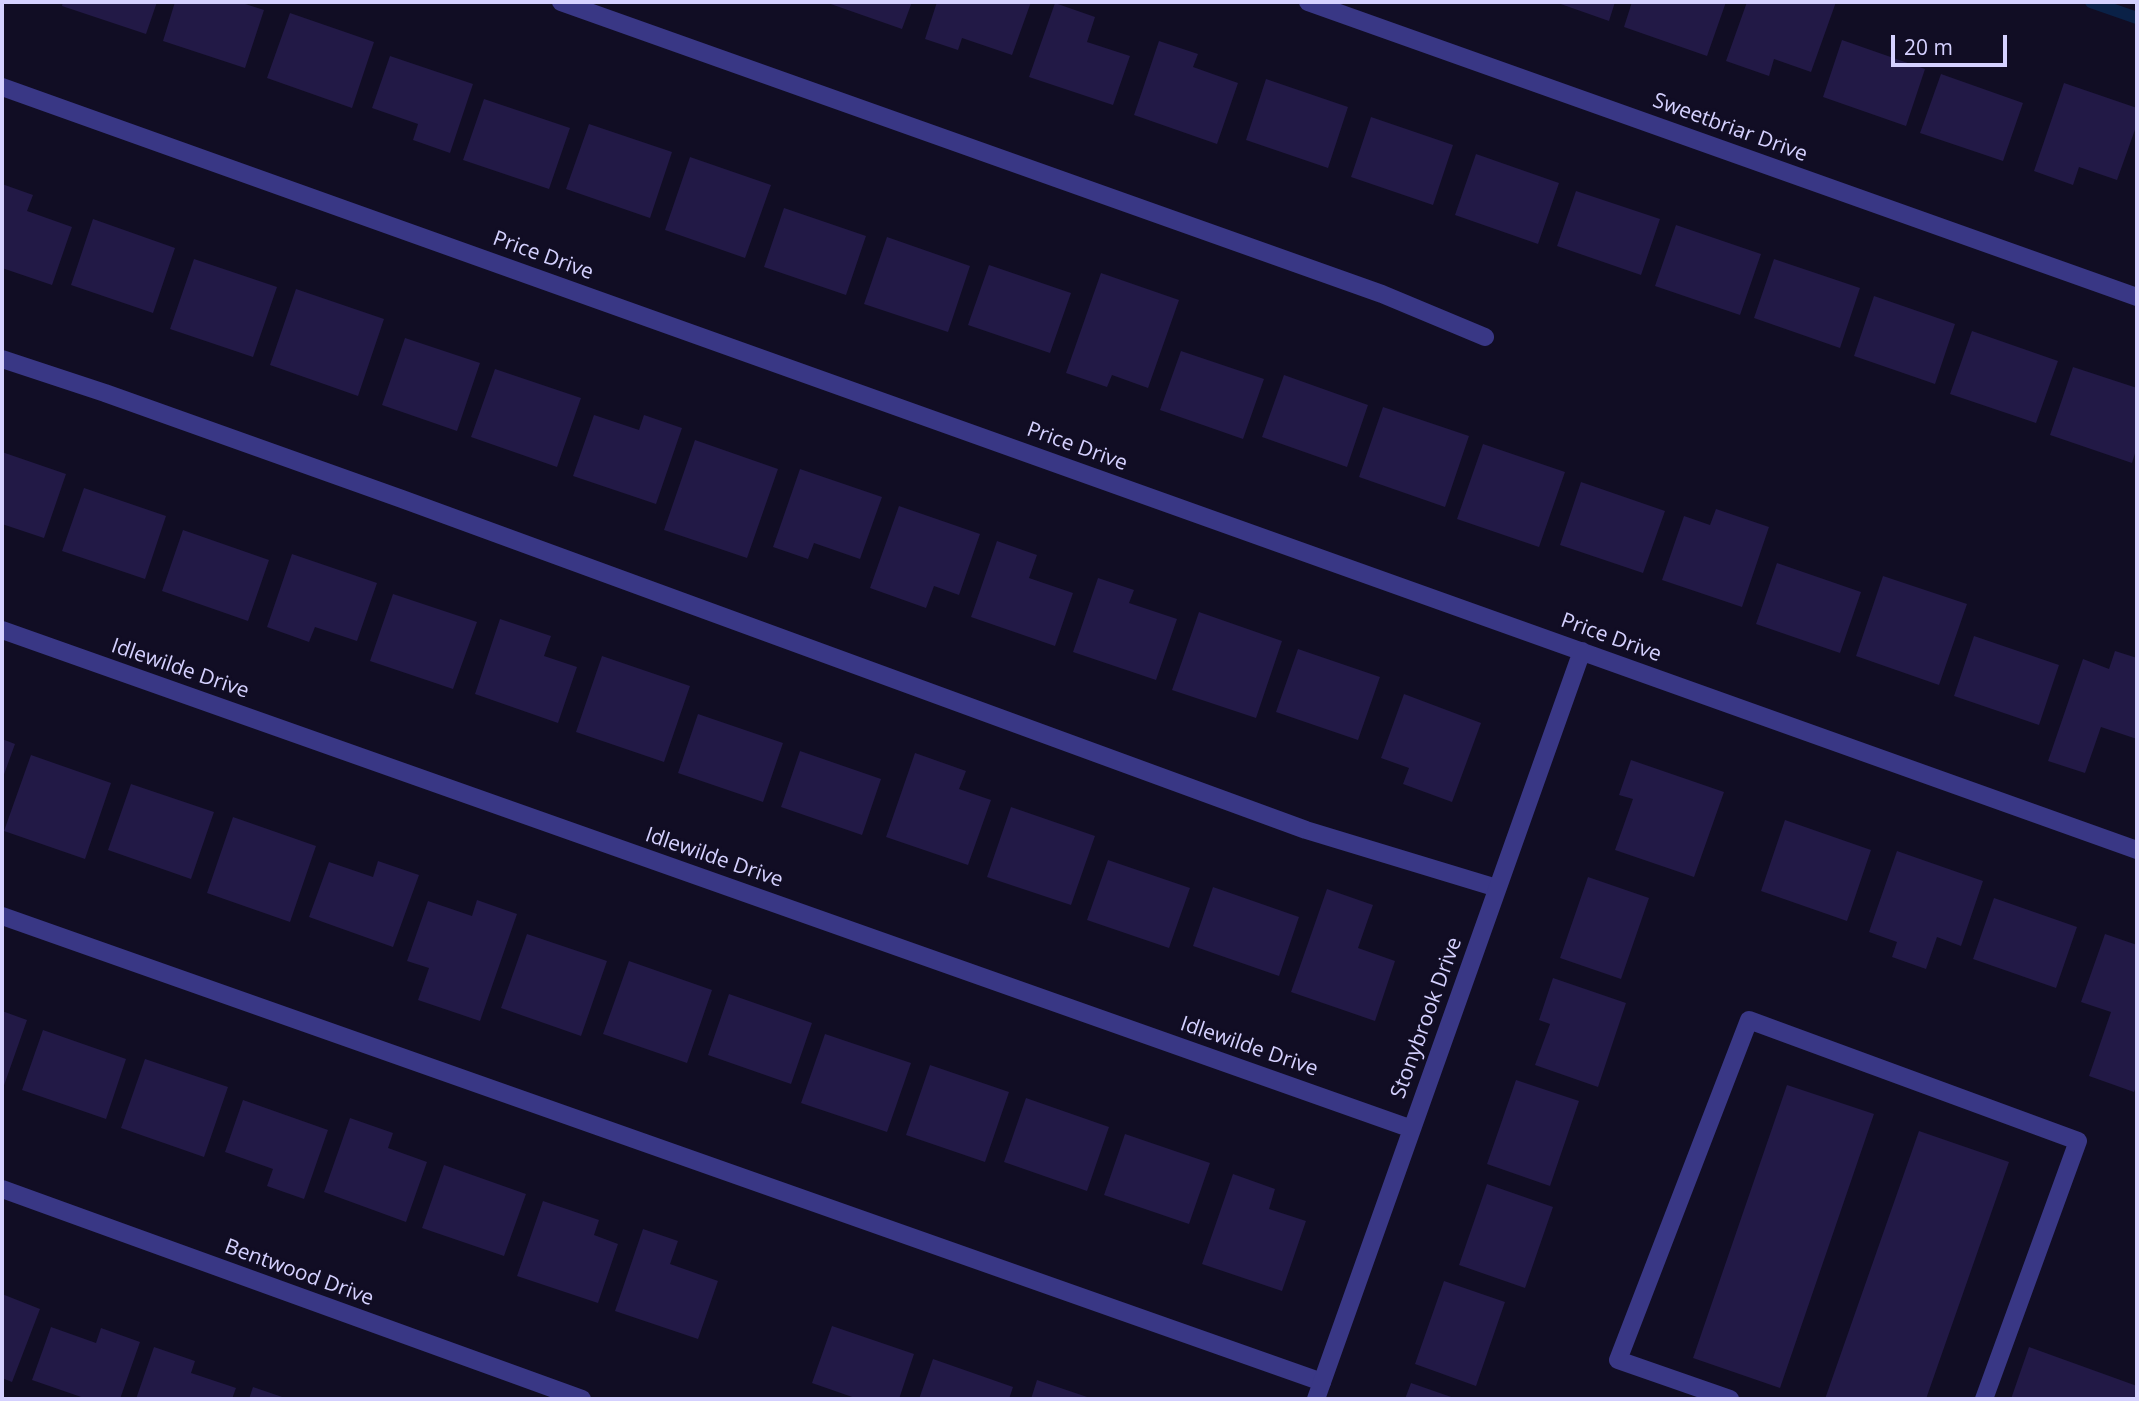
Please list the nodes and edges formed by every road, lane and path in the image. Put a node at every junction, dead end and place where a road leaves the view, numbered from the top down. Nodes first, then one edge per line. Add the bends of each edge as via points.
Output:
1 (561, 2) edge
2 (1308, 2) edge
3 (2, 87) edge
4 (2137, 297) edge
5 (1485, 337) dead end
6 (2, 359) edge
7 (2, 630) edge
8 (1582, 652) junction
9 (2137, 850) edge
10 (1497, 888) junction
11 (2, 916) edge
12 (1412, 1129) junction
13 (2, 1189) edge
14 (1322, 1382) junction
15 (582, 1399) edge
16 (1315, 1399) edge
17 (1730, 1399) edge
18 (1984, 1399) edge

1 - 5 street via 1381,294
2 - 4 street, Sweetbriar Drive
3 - 8 street, Price Drive
6 - 10 street via 389,495 1306,830
7 - 12 street, Idlewilde Drive
8 - 9 street, Price Drive
8 - 10 street, Stonybrook Drive
10 - 12 street, Stonybrook Drive
11 - 14 street
12 - 14 street, Stonybrook Drive
13 - 15 street, Bentwood Drive
14 - 16 street, Stonybrook Drive
17 - 18 street via 1618,1360 1749,1020 2078,1141

